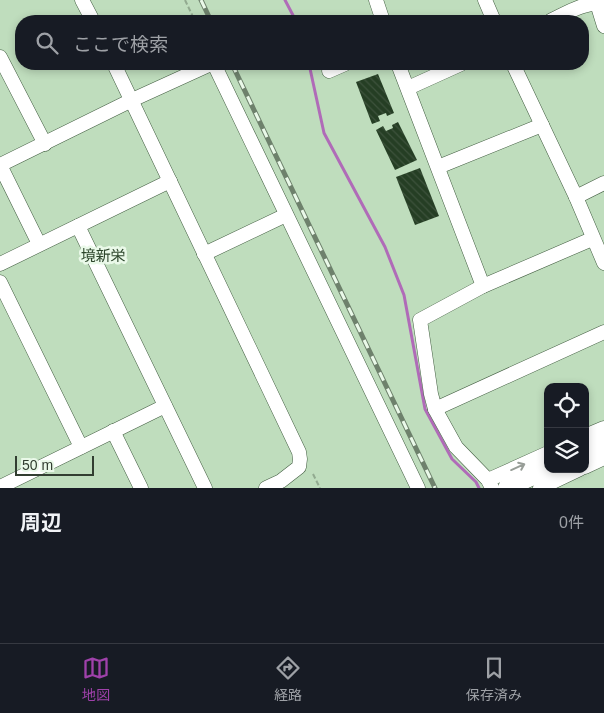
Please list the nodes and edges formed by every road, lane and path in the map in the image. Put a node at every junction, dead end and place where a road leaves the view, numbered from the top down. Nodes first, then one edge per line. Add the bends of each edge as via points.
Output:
1 (82, 0) edge
2 (185, 0) edge
3 (376, 0) edge
4 (485, 0) edge
5 (599, 2) edge
6 (90, 15) edge
7 (192, 15) edge
8 (381, 15) edge
9 (491, 15) edge
10 (563, 15) edge
11 (604, 26) edge
12 (0, 57) edge
13 (117, 70) edge
14 (199, 70) edge
15 (215, 70) edge
16 (400, 70) edge
17 (448, 70) edge
18 (516, 70) edge
19 (408, 88) junction
20 (132, 100) junction
21 (542, 126) junction
22 (45, 144) junction
23 (0, 166) edge
24 (438, 167) junction
25 (170, 181) junction
26 (604, 183) edge
27 (576, 197) junction
28 (286, 215) junction
29 (78, 226) junction
30 (592, 239) junction
31 (40, 244) junction
32 (204, 254) junction
33 (604, 263) edge
34 (0, 264) edge
35 (0, 282) edge
36 (483, 286) junction
37 (604, 332) edge
38 (165, 406) junction
39 (435, 409) junction
40 (604, 428) edge
41 (113, 431) junction
42 (604, 443) edge
43 (81, 447) junction
44 (589, 447) edge
45 (589, 450) edge
46 (589, 453) edge
47 (544, 455) edge
48 (604, 458) edge
49 (544, 471) edge
50 (572, 473) edge
51 (313, 474) dead end
52 (490, 484) edge
53 (0, 487) edge
54 (141, 488) edge
55 (205, 488) edge
56 (266, 488) edge
57 (320, 488) edge
58 (418, 488) edge
59 (507, 488) edge
60 (540, 488) edge

1 - 6 street
2 - 7 path
3 - 8 street
4 - 9 street
5 - 10 street
5 - 11 street
12 - 22 street
13 - 20 street
14 - 20 street
15 - 28 street
16 - 19 street
17 - 19 street
18 - 21 street
19 - 24 street
20 - 22 street
20 - 25 street
21 - 24 street
21 - 27 street
22 - 23 street
23 - 31 street
24 - 36 street
25 - 29 street
25 - 32 street
26 - 27 street
27 - 30 street
28 - 32 street
28 - 58 street
29 - 31 street
29 - 38 street
30 - 33 street
30 - 36 street
31 - 34 street
32 - 56 street via 300,459 299,467
35 - 43 street
36 - 39 street via 420,320
37 - 39 street
38 - 41 street
38 - 55 street
39 - 52 street via 456,447
40 - 44 street
41 - 43 street
41 - 54 street
42 - 45 main road
43 - 53 street
46 - 48 street
52 -> 47 street
49 - 59 main road
50 - 60 street
51 - 57 path

